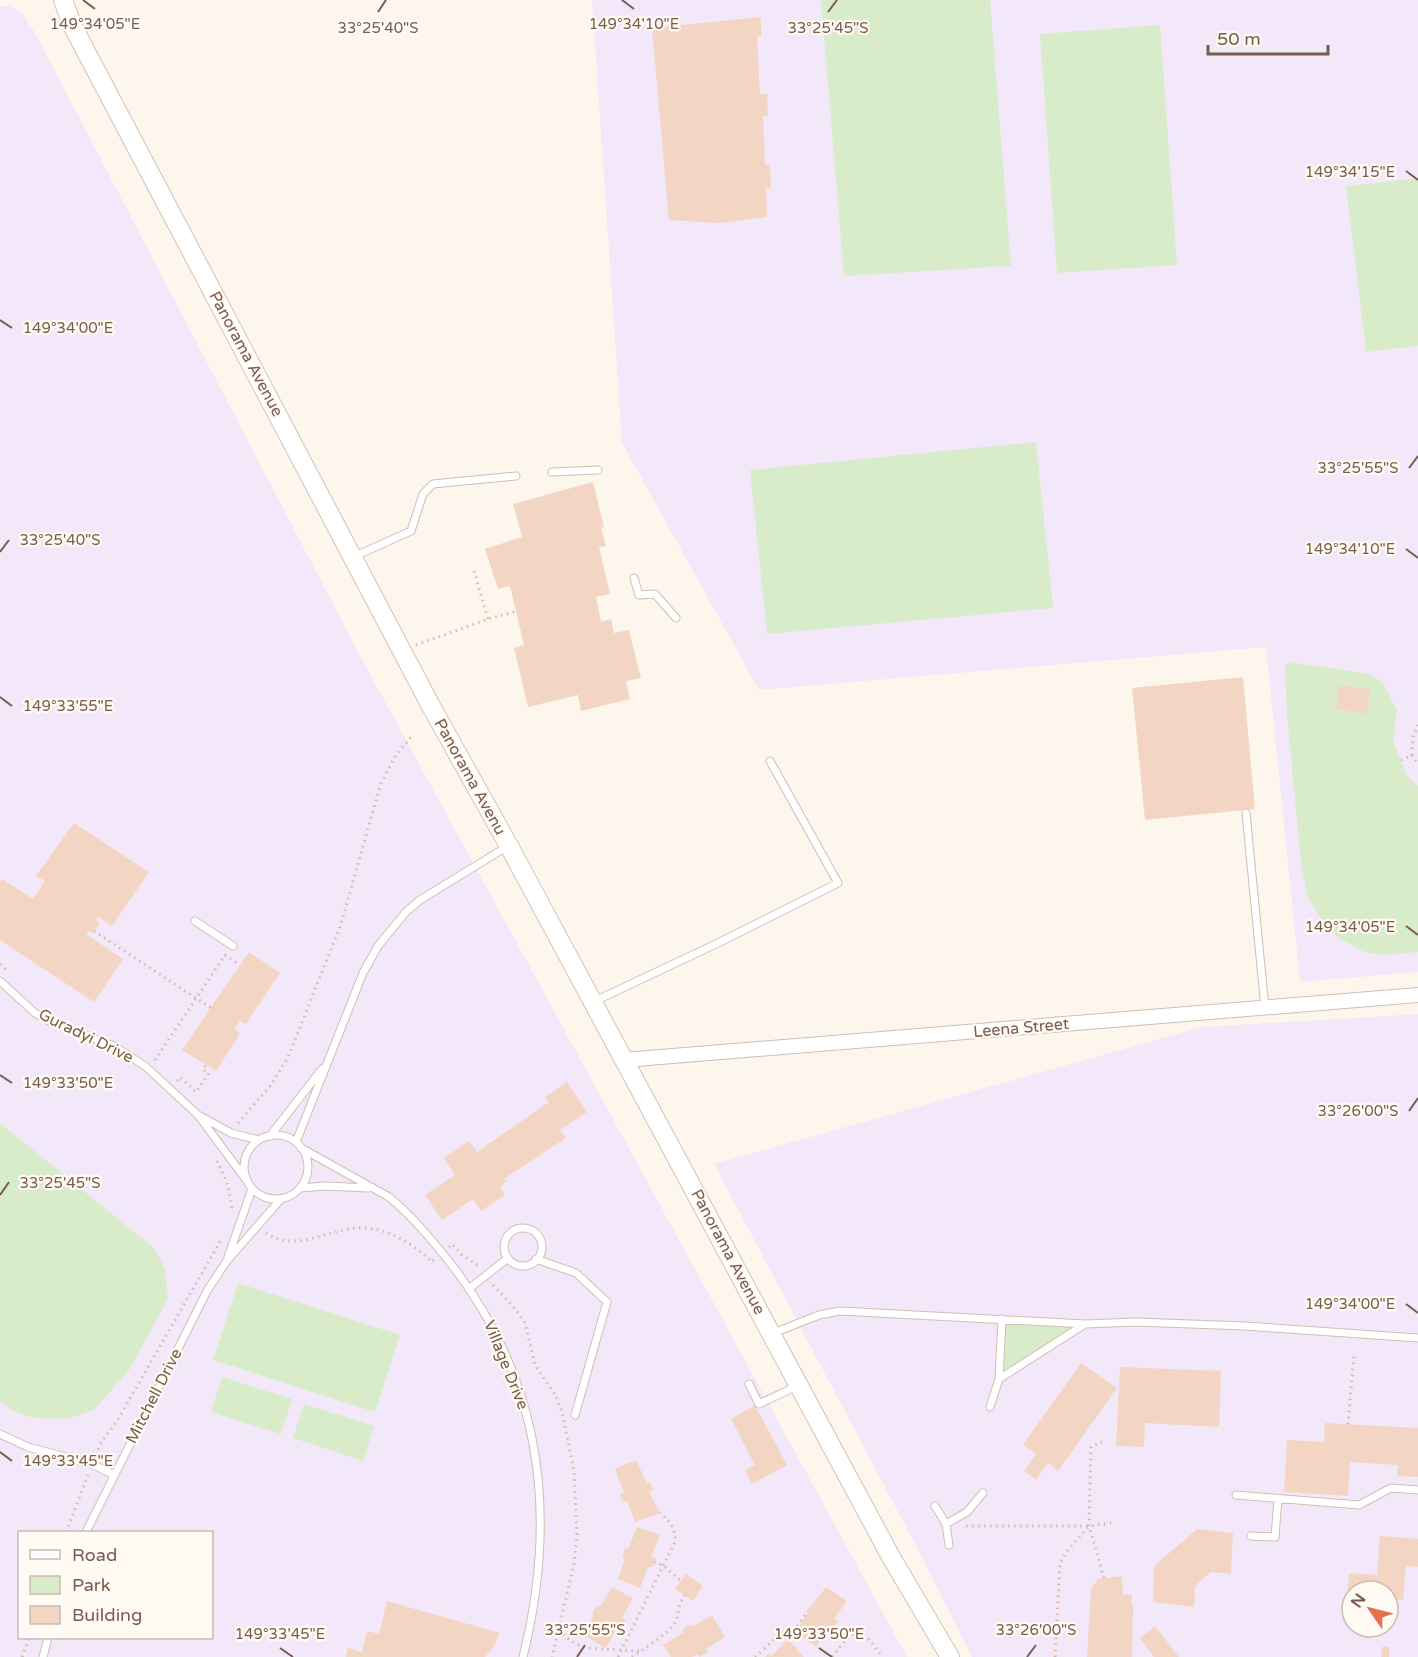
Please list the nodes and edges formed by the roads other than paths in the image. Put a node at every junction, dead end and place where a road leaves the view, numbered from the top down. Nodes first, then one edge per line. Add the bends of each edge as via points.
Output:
1 (63, 0) edge
2 (598, 470) dead end
3 (552, 472) dead end
4 (516, 476) dead end
5 (353, 557) junction
6 (634, 578) dead end
7 (676, 618) dead end
8 (432, 708) joint
9 (771, 761) dead end
10 (1246, 813) dead end
11 (509, 846) junction
12 (195, 921) dead end
13 (233, 946) dead end
14 (0, 981) edge
15 (1418, 995) edge
16 (593, 1002) junction
17 (1265, 1008) junction
18 (624, 1060) junction
19 (327, 1062) junction
20 (198, 1115) junction
21 (270, 1136) junction
22 (258, 1140) junction
23 (298, 1145) junction
24 (247, 1181) junction
25 (300, 1188) junction
26 (371, 1188) junction
27 (252, 1189) junction
28 (281, 1198) junction
29 (508, 1258) junction
30 (536, 1259) junction
31 (226, 1262) junction
32 (470, 1288) junction
33 (1002, 1319) junction
34 (1085, 1324) junction
35 (771, 1334) junction
36 (1418, 1338) edge
37 (999, 1380) junction
38 (749, 1384) dead end
39 (799, 1384) junction
40 (990, 1407) dead end
41 (574, 1415) dead end
42 (0, 1434) edge
43 (114, 1475) junction
44 (1418, 1490) edge
45 (982, 1493) dead end
46 (1236, 1495) dead end
47 (1278, 1498) junction
48 (935, 1506) dead end
49 (946, 1524) junction
50 (87, 1531) edge
51 (1251, 1536) dead end
52 (949, 1545) dead end
53 (48, 1639) edge
54 (43, 1657) edge
55 (523, 1657) edge
56 (950, 1657) edge

1 - 5 street, Panorama Avenue via 73,27
2 - 3 lane
4 - 5 lane via 433,484 423,494 411,531
5 - 8 street, Panorama Avenue
6 - 7 lane via 639,595 655,594
8 - 11 street, Panorama Avenu
9 - 16 lane via 838,883
10 - 17 lane
11 - 16 street, Panorama Avenue
11 - 19 lane via 420,900 392,929 363,973
12 - 13 lane
14 - 20 lane, Guradyi Drive via 35,1013 131,1056
15 - 17 street, Leena Street
16 - 18 street, Panorama Avenue
17 - 18 street, Leena Street
18 - 35 street, Panorama Avenue
19 - 21 lane
19 - 23 lane
20 - 22 lane, Guradyi Drive via 231,1133
20 - 24 lane, Guradyi Drive
21 - 22 lane
21 - 23 lane via 288,1137
22 - 24 lane via 246,1154
23 - 25 lane via 308,1168
23 - 26 lane, Village Drive
24 - 27 lane
25 - 26 lane, Village Drive
25 - 28 lane
26 - 32 lane, Village Drive via 399,1205
27 - 28 lane via 261,1196
27 - 31 lane, Mitchell Drive
28 - 31 lane, Mitchell Drive
29 - 30 lane via 522,1265
29 - 30 lane via 506,1238 524,1228 540,1239
29 - 32 lane
30 - 41 lane via 576,1273 607,1302
31 - 43 lane, Mitchell Drive via 207,1291
32 - 55 lane, Village Drive via 496,1333 519,1388 537,1470 539,1574
33 - 34 lane
33 - 35 lane via 828,1312
33 - 37 lane
34 - 36 lane via 1245,1326
34 - 37 lane
35 - 39 street, Panorama Avenue
37 - 40 lane
38 - 39 lane via 759,1404
39 - 56 street, Panorama Avenue via 891,1557
42 - 43 lane
43 - 50 lane, Mitchell Drive
44 - 47 lane via 1391,1488 1359,1505
45 - 49 lane via 967,1512
46 - 47 lane
47 - 51 lane via 1275,1537
48 - 49 lane
49 - 52 lane
53 - 54 lane

